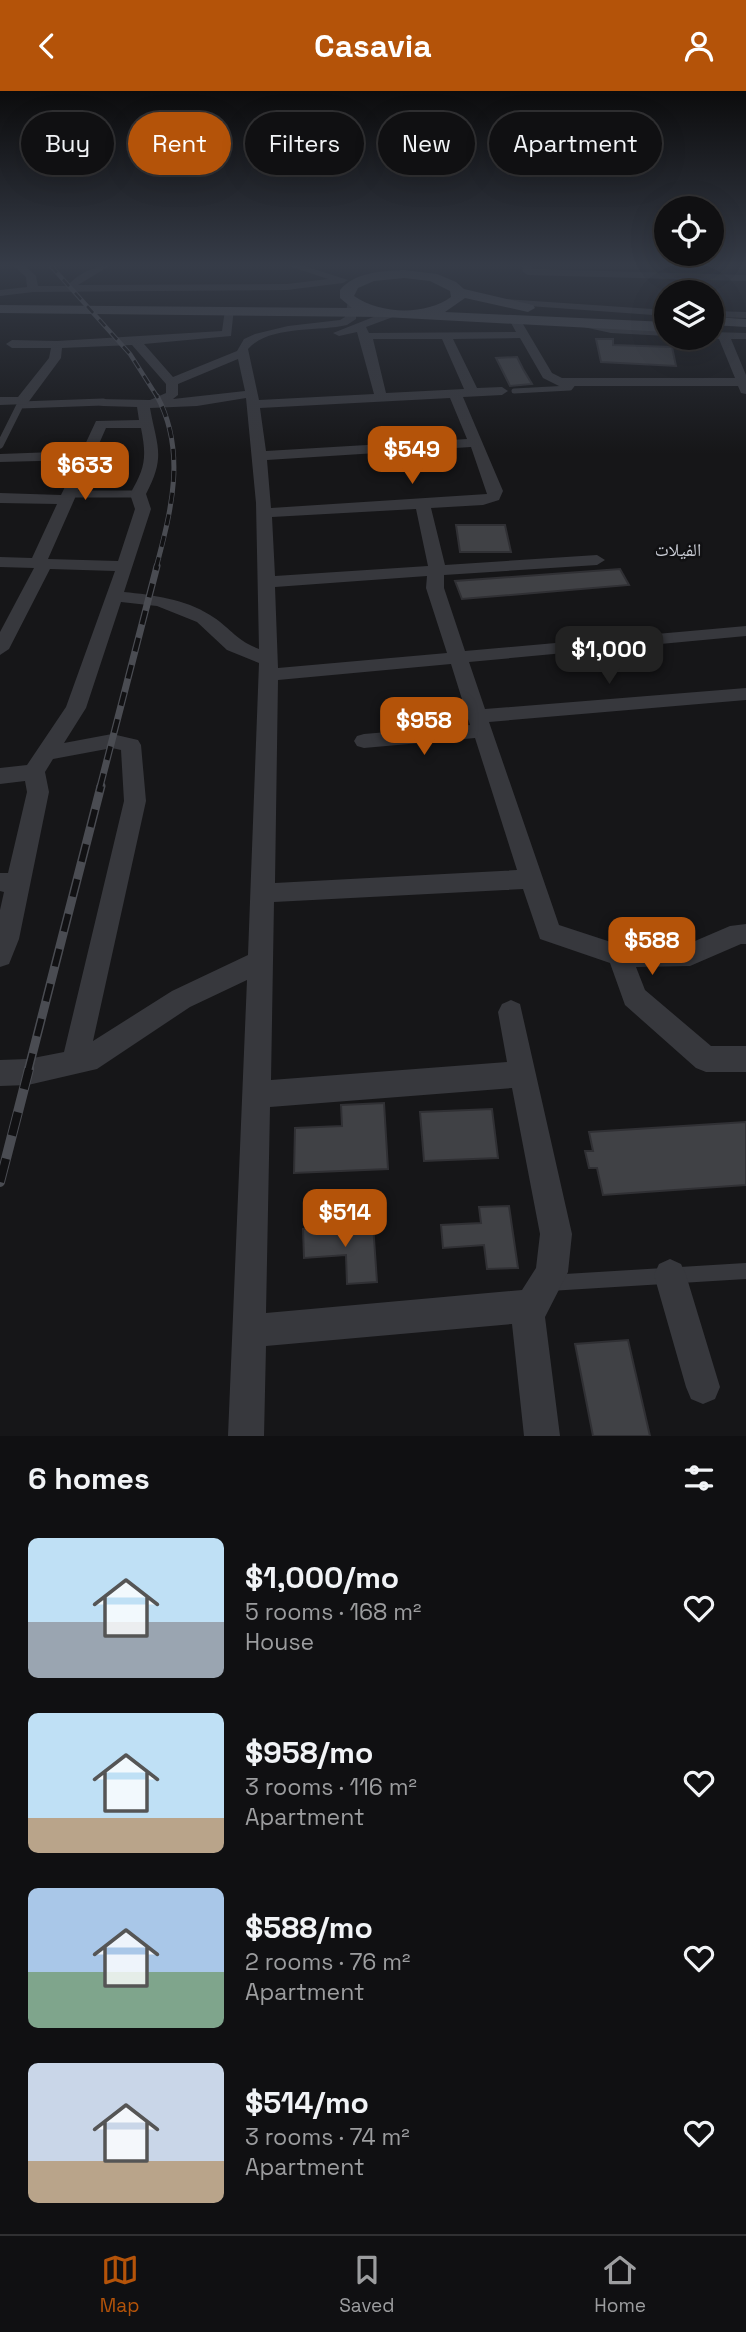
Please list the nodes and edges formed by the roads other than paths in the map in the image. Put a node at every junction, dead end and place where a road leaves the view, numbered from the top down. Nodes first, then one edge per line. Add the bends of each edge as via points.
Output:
1 (228, 329) edge
2 (349, 329) edge
3 (362, 329) edge
4 (430, 329) edge
5 (520, 329) edge
6 (605, 329) edge
7 (746, 330) edge
8 (654, 332) edge
9 (724, 332) edge
10 (445, 334) junction
11 (724, 334) edge
12 (524, 335) junction
13 (746, 336) edge
14 (135, 341) junction
15 (6, 343) edge
16 (57, 345) junction
17 (724, 348) edge
18 (0, 357) edge
19 (245, 359) junction
20 (171, 381) junction
21 (573, 384) junction
22 (745, 386) edge
23 (508, 391) joint
24 (472, 392) junction
25 (455, 393) junction
26 (381, 397) junction
27 (253, 398) junction
28 (0, 401) edge
29 (103, 402) joint
30 (21, 403) junction
31 (147, 404) junction
32 (144, 424) junction
33 (476, 443) junction
34 (0, 446) edge
35 (87, 455) junction
36 (260, 456) junction
37 (0, 457) edge
38 (138, 494) junction
39 (68, 497) junction
40 (0, 498) edge
41 (422, 504) junction
42 (263, 513) junction
43 (597, 560) dead end
44 (0, 562) edge
45 (40, 564) junction
46 (126, 566) junction
47 (436, 571) junction
48 (268, 582) junction
49 (116, 596) junction
50 (0, 606) edge
51 (22, 607) junction
52 (746, 631) edge
53 (0, 649) edge
54 (458, 659) junction
55 (269, 667) junction
56 (746, 694) edge
57 (478, 724) junction
58 (364, 741) dead end
59 (41, 763) junction
60 (0, 776) edge
61 (531, 879) junction
62 (8, 882) edge
63 (264, 893) junction
64 (746, 935) edge
65 (0, 956) edge
66 (620, 956) junction
67 (261, 961) junction
68 (511, 1012) dead end
69 (746, 1059) edge
70 (75, 1062) junction
71 (0, 1073) edge
72 (524, 1074) junction
73 (256, 1095) junction
74 (746, 1271) edge
75 (670, 1275) junction
76 (539, 1295) junction
77 (249, 1331) junction
78 (703, 1387) dead end
79 (246, 1436) edge
80 (542, 1436) edge

1 - 14 street via 227,334
2 - 19 street via 262,341
3 - 26 street
4 - 10 street
5 - 12 street
6 - 8 street
7 - 9 main road
10 - 12 street
10 - 24 street
11 - 13 street
12 - 21 street via 549,378
14 - 16 street
14 - 20 street
15 - 16 street
15 - 18 street
16 - 30 street via 55,358
17 - 22 street
19 - 20 street
19 - 27 street
20 - 31 street via 172,395
21 - 22 street
21 - 23 lane via 570,388
23 - 24 street
24 - 25 street
25 - 26 street
25 - 33 street
26 - 27 street
27 - 31 street
27 - 36 street
28 - 30 street
29 - 30 lane
29 - 31 street
30 - 34 lane
31 - 32 street
32 - 35 street via 101,424
32 - 38 street via 151,468
33 - 36 street
33 - 41 street via 496,491 494,497
35 - 37 street
35 - 39 street
36 - 42 street
38 - 39 lane
38 - 46 street via 143,509
39 - 40 street
39 - 45 street
41 - 42 street
41 - 47 street
42 - 48 street
43 - 47 street
44 - 45 street
45 - 46 street
45 - 51 street
46 - 49 street
47 - 48 street
47 - 54 street via 435,588
48 - 55 street
49 - 55 street via 160,601 203,618 234,646
49 - 59 street via 76,708
50 - 51 street
51 - 53 street
52 - 54 street
54 - 55 street
54 - 57 street
55 - 63 street
56 - 57 street
57 - 58 street
57 - 61 street
59 - 60 street
59 - 62 street via 37,792
59 - 70 street via 112,741 131,745 135,801
61 - 63 street
61 - 66 street via 549,932
62 - 65 street via 7,939
63 - 67 street
64 - 66 street via 739,933 690,955
66 - 69 street via 634,997 706,1059
67 - 70 street via 181,999 87,1060
67 - 73 street
68 - 72 street
70 - 71 street
72 - 73 street
72 - 76 street via 556,1234 555,1260
73 - 77 street
74 - 75 lane
75 - 76 lane
75 - 78 street
76 - 77 street
76 - 80 street via 528,1329
77 - 79 street

